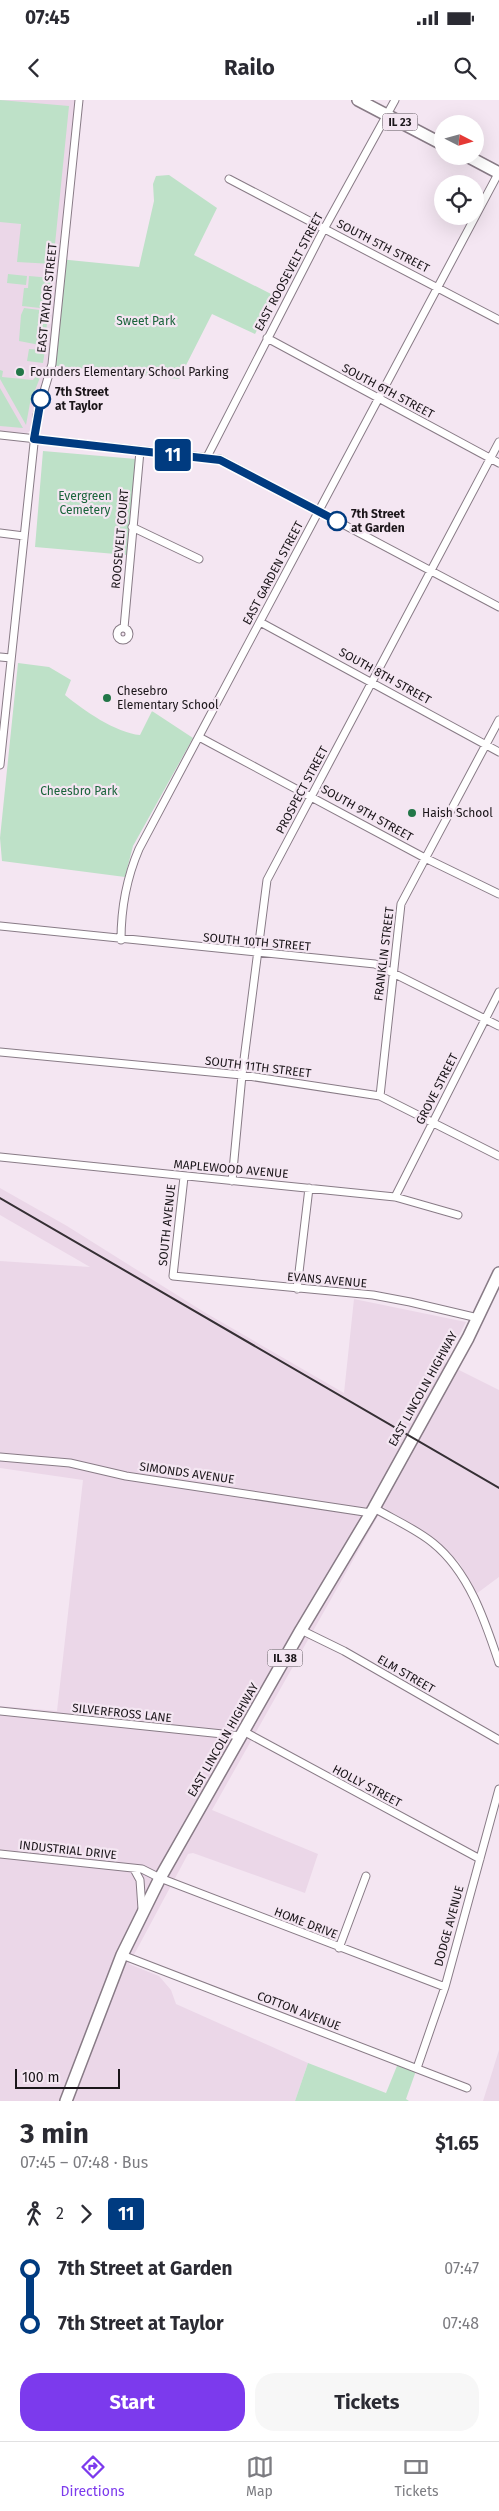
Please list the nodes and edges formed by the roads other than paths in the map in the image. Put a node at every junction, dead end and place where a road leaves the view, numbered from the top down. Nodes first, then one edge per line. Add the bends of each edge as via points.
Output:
1 (79, 100) edge
2 (358, 100) edge
3 (395, 100) edge
4 (387, 116) junction
5 (434, 140) edge
6 (484, 165) edge
7 (499, 172) edge
8 (229, 179) dead end
9 (324, 229) junction
10 (438, 287) junction
11 (499, 320) edge
12 (267, 338) junction
13 (379, 398) junction
14 (0, 435) edge
15 (34, 439) junction
16 (499, 442) edge
17 (140, 451) junction
18 (207, 457) junction
19 (490, 458) junction
20 (499, 463) edge
21 (318, 511) junction
22 (132, 527) junction
23 (0, 533) edge
24 (24, 536) junction
25 (199, 559) dead end
26 (431, 570) junction
27 (499, 607) edge
28 (260, 622) junction
29 (124, 628) dead end
30 (0, 657) edge
31 (11, 658) junction
32 (373, 682) junction
33 (499, 720) edge
34 (199, 737) junction
35 (486, 744) junction
36 (499, 752) edge
37 (0, 766) edge
38 (312, 795) junction
39 (425, 858) junction
40 (499, 894) edge
41 (0, 926) edge
42 (121, 940) junction
43 (257, 953) junction
44 (393, 973) junction
45 (499, 992) edge
46 (485, 1019) junction
47 (499, 1026) edge
48 (0, 1052) edge
49 (242, 1075) junction
50 (380, 1096) junction
51 (432, 1123) junction
52 (499, 1156) edge
53 (0, 1157) edge
54 (184, 1177) junction
55 (232, 1181) junction
56 (308, 1188) junction
57 (395, 1197) junction
58 (458, 1215) dead end
59 (499, 1273) edge
60 (173, 1276) joint
61 (297, 1289) junction
62 (478, 1318) junction
63 (0, 1457) edge
64 (372, 1510) junction
65 (301, 1630) junction
66 (499, 1663) edge
67 (0, 1710) edge
68 (243, 1734) junction
69 (499, 1740) edge
70 (499, 1789) edge
71 (0, 1854) edge
72 (480, 1859) junction
73 (134, 1868) junction
74 (366, 1876) dead end
75 (160, 1878) junction
76 (142, 1916) junction
77 (339, 1948) junction
78 (122, 1955) junction
79 (444, 1987) junction
80 (417, 2068) junction
81 (467, 2088) dead end
82 (66, 2101) edge

1 - 15 street, EAST TAYLOR STREET via 52,364 37,415
2 - 4 main road, IL 23
3 - 4 street, EAST ROOSEVELT STREET
4 - 5 main road, IL 23
4 - 9 street, EAST ROOSEVELT STREET
6 - 7 main road
7 - 10 street, EAST GARDEN STREET
8 - 9 street, SOUTH 5TH STREET
9 - 10 street, SOUTH 5TH STREET
9 - 12 street, EAST ROOSEVELT STREET
10 - 11 street, SOUTH 5TH STREET
10 - 13 street, EAST GARDEN STREET
12 - 13 street, SOUTH 6TH STREET
12 - 18 street, EAST ROOSEVELT STREET
13 - 19 street, SOUTH 6TH STREET
13 - 21 street, EAST GARDEN STREET
14 - 15 street
15 - 17 street
15 - 24 street, EAST TAYLOR STREET
16 - 19 street, PROSPECT STREET
17 - 18 street
17 - 22 street, ROOSEVELT COURT
18 - 21 street via 230,464
19 - 20 street, SOUTH 6TH STREET
19 - 26 street, PROSPECT STREET
21 - 26 street
21 - 28 street, EAST GARDEN STREET
22 - 25 street
22 - 29 street, ROOSEVELT COURT
23 - 24 street
24 - 31 street, EAST TAYLOR STREET
26 - 27 street
26 - 32 street, PROSPECT STREET
28 - 32 street, SOUTH 8TH STREET
28 - 34 street, EAST GARDEN STREET
30 - 31 street
31 - 37 street, EAST TAYLOR STREET
32 - 35 street, SOUTH 8TH STREET
32 - 38 street, PROSPECT STREET
33 - 35 street, FRANKLIN STREET
34 - 38 street, SOUTH 9TH STREET
34 - 42 street, EAST GARDEN STREET via 131,869
35 - 36 street, SOUTH 8TH STREET
35 - 39 street, FRANKLIN STREET
38 - 39 street, SOUTH 9TH STREET
38 - 43 street, PROSPECT STREET via 267,880
39 - 40 street, SOUTH 9TH STREET
39 - 44 street, FRANKLIN STREET via 401,904
41 - 42 street, SOUTH 10TH STREET
42 - 43 street, SOUTH 10TH STREET
43 - 44 street, SOUTH 10TH STREET via 375,964
43 - 49 street, PROSPECT STREET
44 - 46 street, SOUTH 10TH STREET
44 - 50 street, FRANKLIN STREET
45 - 46 street, GROVE STREET
46 - 47 street, SOUTH 10TH STREET
46 - 51 street, GROVE STREET
48 - 49 street, SOUTH 11TH STREET
49 - 50 street, SOUTH 11TH STREET
49 - 55 street, PROSPECT STREET
50 - 51 street, SOUTH 11TH STREET
51 - 52 street, SOUTH 11TH STREET
51 - 57 street, GROVE STREET
53 - 54 street, MAPLEWOOD AVENUE
54 - 55 street, MAPLEWOOD AVENUE
54 - 60 street, SOUTH AVENUE
55 - 56 street, MAPLEWOOD AVENUE
56 - 57 street, MAPLEWOOD AVENUE
56 - 61 street
57 - 58 street, MAPLEWOOD AVENUE
59 - 62 main road, EAST LINCOLN HIGHWAY / IL 38
60 - 61 street, EVANS AVENUE
61 - 62 street, EVANS AVENUE via 373,1295
62 - 64 main road, EAST LINCOLN HIGHWAY / IL 38
63 - 64 street, SIMONDS AVENUE via 70,1463 126,1476
64 - 65 main road, EAST LINCOLN HIGHWAY / IL 38
64 - 66 street via 426,1538 450,1560 477,1605
65 - 68 main road, EAST LINCOLN HIGHWAY / IL 38
65 - 69 street, ELM STREET via 344,1651
67 - 68 street, SILVERFROSS LANE
68 - 72 street, HOLLY STREET
68 - 75 main road, EAST LINCOLN HIGHWAY / IL 38
70 - 72 street, DODGE AVENUE
71 - 73 street, INDUSTRIAL DRIVE
72 - 79 street, DODGE AVENUE
73 - 75 street, INDUSTRIAL DRIVE
73 - 76 street, INDUSTRIAL DRIVE via 140,1880
74 - 77 street
75 - 76 main road, EAST LINCOLN HIGHWAY / IL 38
75 - 77 street, HOME DRIVE
76 - 78 main road, EAST LINCOLN HIGHWAY / IL 38
77 - 79 street, HOME DRIVE
78 - 80 street, COTTON AVENUE
78 - 82 main road, EAST LINCOLN HIGHWAY / IL 38
79 - 80 street, DODGE AVENUE
80 - 81 street, COTTON AVENUE

